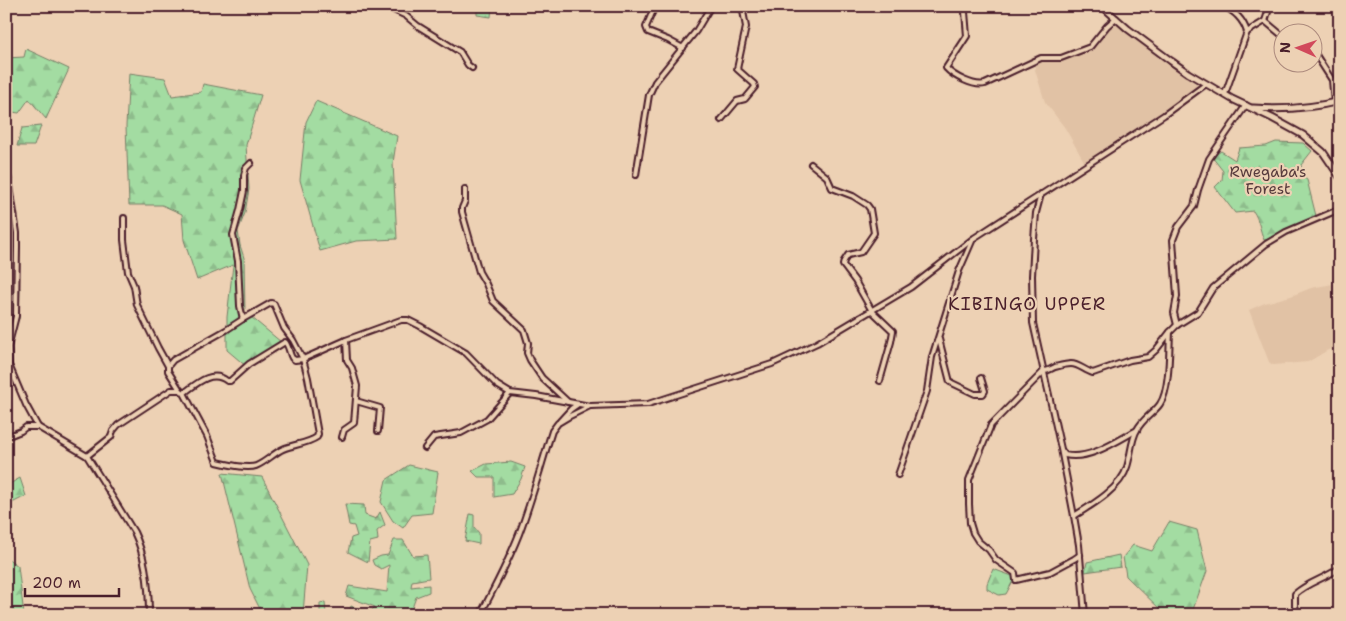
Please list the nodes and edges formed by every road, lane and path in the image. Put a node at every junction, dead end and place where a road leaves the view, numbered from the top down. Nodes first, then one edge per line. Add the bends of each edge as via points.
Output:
1 (384, 6) edge
2 (655, 6) edge
3 (711, 6) edge
4 (742, 6) edge
5 (960, 6) edge
6 (1102, 6) edge
7 (1223, 6) edge
8 (1270, 6) edge
9 (1116, 18) junction
10 (1265, 21) junction
11 (1274, 29) edge
12 (1247, 32) junction
13 (683, 48) junction
14 (472, 68) dead end
15 (1324, 68) edge
16 (1206, 84) junction
17 (1225, 94) junction
18 (1337, 102) edge
19 (1249, 106) junction
20 (721, 120) dead end
21 (251, 162) dead end
22 (811, 164) dead end
23 (6, 169) edge
24 (636, 175) dead end
25 (1340, 177) edge
26 (465, 189) dead end
27 (1041, 194) junction
28 (1340, 209) edge
29 (124, 218) dead end
30 (974, 238) junction
31 (872, 311) junction
32 (243, 319) junction
33 (1177, 325) junction
34 (1170, 332) junction
35 (938, 337) junction
36 (346, 340) junction
37 (303, 359) junction
38 (168, 366) junction
39 (1044, 371) junction
40 (981, 378) dead end
41 (880, 381) dead end
42 (182, 391) junction
43 (510, 393) junction
44 (356, 401) junction
45 (568, 402) junction
46 (578, 404) junction
47 (590, 406) junction
48 (558, 423) junction
49 (38, 427) junction
50 (1137, 430) junction
51 (378, 431) dead end
52 (6, 437) edge
53 (342, 437) dead end
54 (425, 448) dead end
55 (1061, 449) junction
56 (88, 456) junction
57 (898, 474) dead end
58 (1074, 516) junction
59 (1080, 555) junction
60 (1339, 569) edge
61 (149, 615) edge
62 (480, 615) edge
63 (1086, 615) edge
64 (1298, 615) edge

1 - 14 street via 406,16 460,52
2 - 13 street via 646,30
3 - 13 street
4 - 20 street via 746,27 737,69 755,87
5 - 9 street via 965,12 967,36 946,68 977,85 1041,58 1061,58 1089,48
6 - 9 main road
7 - 12 street via 1241,19
8 - 10 street
9 - 16 main road
10 - 11 street
10 - 12 street
12 - 17 street
13 - 24 street via 651,88
15 - 18 street via 1332,80
16 - 17 main road
16 - 27 street
17 - 19 main road
18 - 19 main road via 1286,109
19 - 25 main road via 1313,142
19 - 33 street via 1210,159 1194,206 1174,235
21 - 32 street via 244,175 244,191 232,235 238,261
22 - 31 street via 827,177 832,188 853,196 870,209 873,235 861,252 848,255 843,265
23 - 49 street via 17,233 16,316 8,359
26 - 45 street via 462,212 479,272 500,308 524,330 527,353 542,378
27 - 30 street
27 - 39 street via 1034,230 1032,276 1034,327
28 - 33 street via 1266,244 1213,288 1198,312
29 - 38 street via 128,272 137,305
30 - 31 street via 911,287
30 - 35 street via 959,271
31 - 41 street via 893,331
31 - 47 street via 817,343 772,364 648,404
32 - 37 street via 273,303
32 - 38 street
33 - 34 street
34 - 39 street via 1150,355 1142,359 1093,373 1070,364
34 - 50 street via 1165,396
35 - 40 street via 950,382 983,394
35 - 57 street via 929,385
36 - 37 street
36 - 43 street via 408,320 466,353 497,385
36 - 44 street via 347,360 356,383
37 - 42 street via 292,358 285,342 249,364 230,381 207,378
37 - 42 street via 317,437 283,449 255,466 217,462 208,436
38 - 42 street
39 - 55 street
39 - 59 street via 989,428 969,480 971,530 996,560 1015,573 1016,580 1050,572
42 - 56 street via 170,390 118,425 111,437
43 - 45 street
43 - 54 street via 487,418 460,433 434,436
44 - 51 street via 380,408
44 - 53 street via 354,423 344,430
45 - 46 street
46 - 47 street
46 - 48 street
47 - 48 street
48 - 62 street via 552,430 513,549
49 - 52 street via 26,427
49 - 56 street
50 - 55 street via 1085,456 1065,455
50 - 58 street via 1122,476 1105,495
55 - 58 street
56 - 61 street via 139,542 146,572
58 - 59 street
59 - 63 street
60 - 64 street via 1311,582 1295,594

